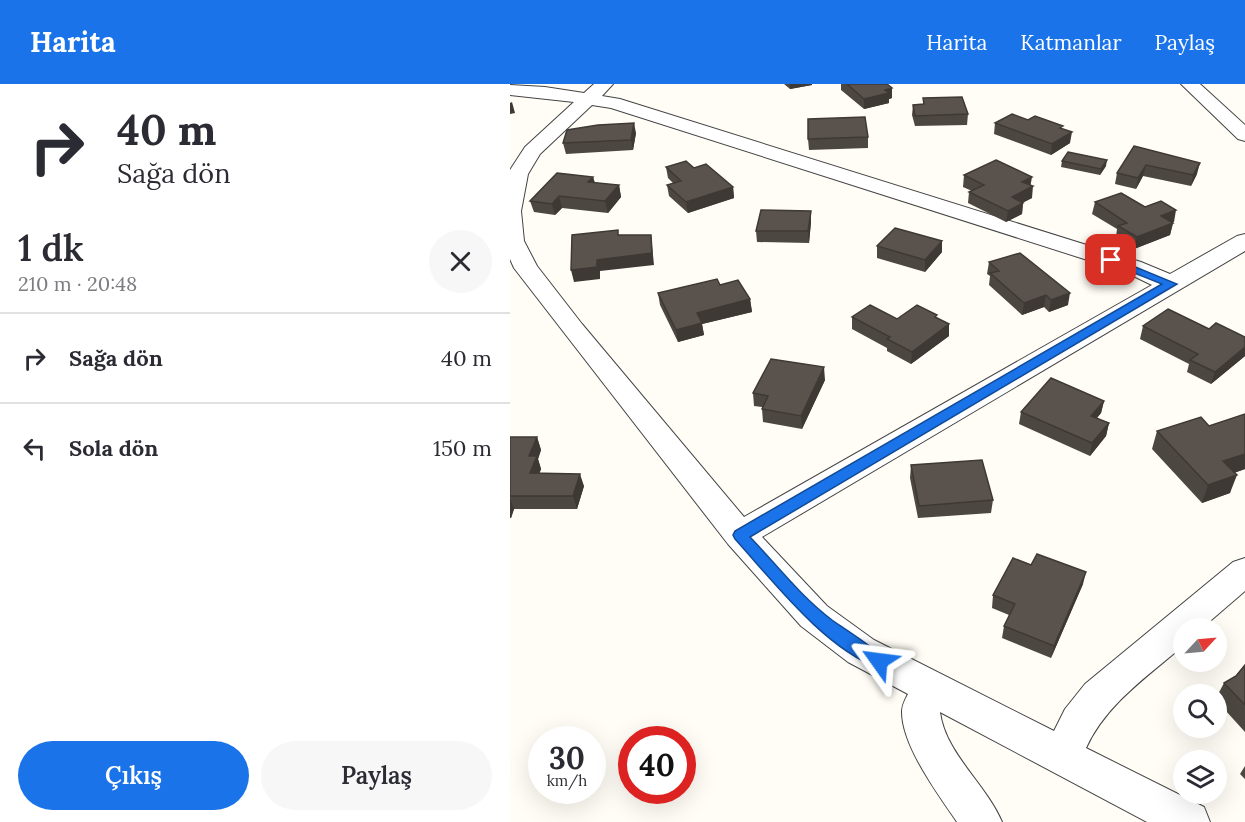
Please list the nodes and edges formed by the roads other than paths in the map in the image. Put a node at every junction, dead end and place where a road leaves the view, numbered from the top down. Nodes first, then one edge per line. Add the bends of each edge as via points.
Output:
1 (1190, 84) edge
2 (510, 90) edge
3 (596, 91) edge
4 (1245, 135) edge
5 (512, 187) edge
6 (1245, 241) edge
7 (1171, 284) junction
8 (740, 535) junction
9 (1245, 571) edge
10 (931, 690) junction
11 (1063, 754) junction
12 (981, 822) edge
13 (1190, 822) edge

1 - 4 street
2 - 3 street
3 - 5 street via 532,151
3 - 7 street via 674,121 1110,260
5 - 8 street via 513,241 526,268
6 - 7 street
7 - 8 street
8 - 10 street via 814,616 861,651
9 - 11 street via 1098,696 1079,721
10 - 11 street
10 - 12 street via 920,708 921,724
11 - 13 street

